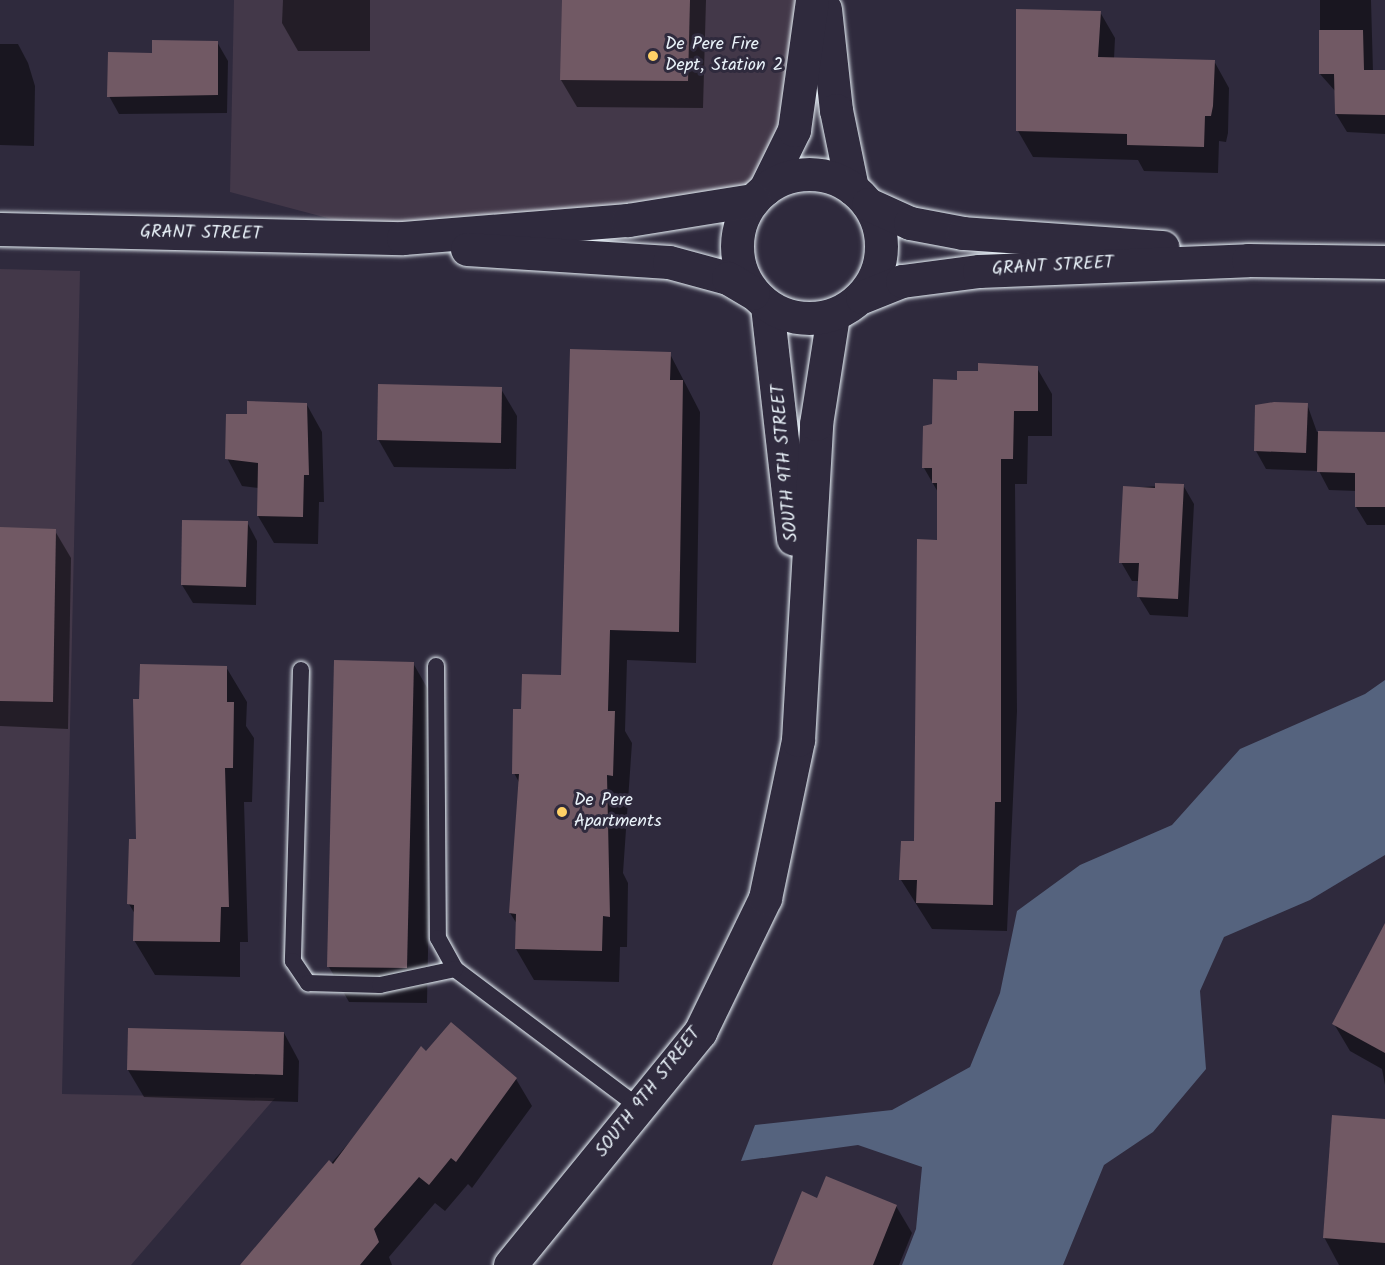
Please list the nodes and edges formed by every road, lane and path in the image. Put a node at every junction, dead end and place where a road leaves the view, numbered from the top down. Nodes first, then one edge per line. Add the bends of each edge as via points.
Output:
1 (812, 0) edge
2 (824, 0) edge
3 (759, 194) junction
4 (860, 196) junction
5 (0, 229) edge
6 (403, 238) junction
7 (1248, 260) junction
8 (1385, 262) edge
9 (862, 297) junction
10 (760, 300) junction
11 (833, 315) junction
12 (801, 621) junction
13 (436, 666) dead end
14 (301, 670) dead end
15 (455, 969) junction
16 (639, 1107) junction
17 (510, 1265) edge

1 - 3 street via 794,130
2 - 4 street via 836,110
3 - 4 street, GRANT STREET via 788,177 813,174
3 - 6 street, GRANT STREET via 628,220
3 - 10 street via 737,236 742,276
4 - 7 street, GRANT STREET via 910,223 963,233 1091,238
4 - 9 street via 876,219 881,254
5 - 6 street, GRANT STREET
6 - 10 street, GRANT STREET via 489,252 669,262 728,278
7 - 8 street, GRANT STREET
7 - 9 street, GRANT STREET via 953,273 902,281
9 - 11 street, GRANT STREET
10 - 11 street, GRANT STREET via 788,316
10 - 12 street, SOUTH 9TH STREET
11 - 12 street, SOUTH 9TH STREET via 816,424
12 - 16 street, SOUTH 9TH STREET via 798,740 765,897 700,1032
13 - 15 lane via 438,938
14 - 15 lane via 293,961 308,983 380,985
15 - 16 lane
16 - 17 street, SOUTH 9TH STREET

